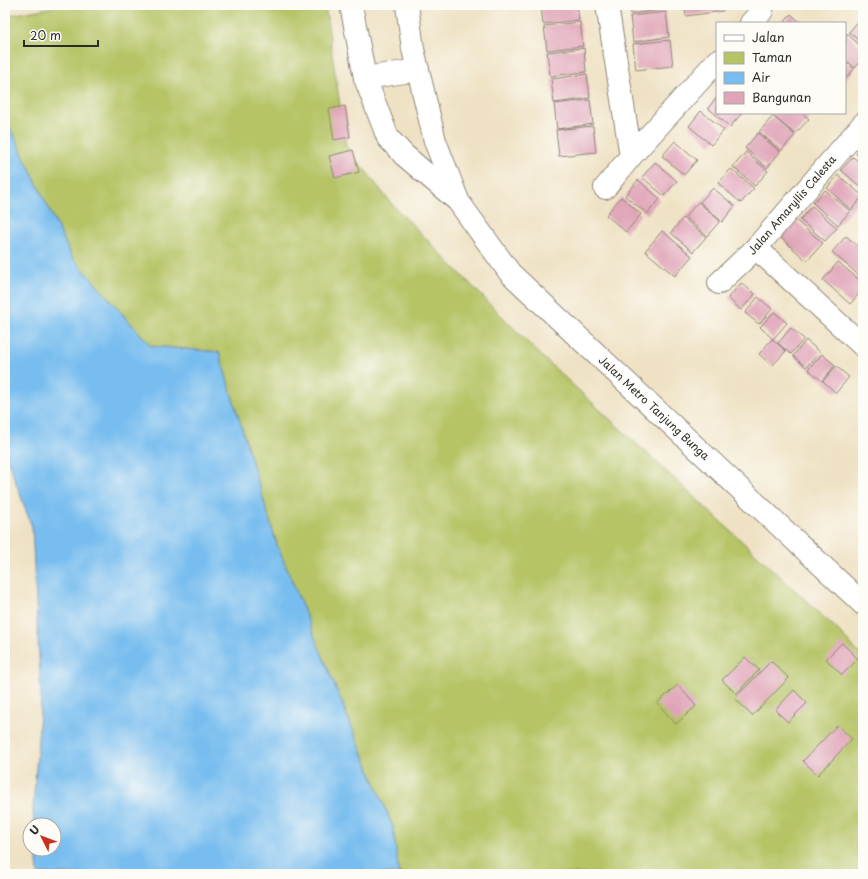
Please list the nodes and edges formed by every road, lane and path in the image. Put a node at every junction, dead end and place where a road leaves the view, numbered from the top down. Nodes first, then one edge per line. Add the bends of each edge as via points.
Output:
1 (351, 5) edge
2 (408, 5) edge
3 (607, 5) edge
4 (716, 62) edge
5 (418, 70) junction
6 (365, 78) junction
7 (863, 124) edge
8 (631, 156) junction
9 (605, 188) dead end
10 (458, 201) junction
11 (756, 248) junction
12 (719, 284) dead end
13 (863, 345) edge
14 (863, 604) edge

1 - 6 main road, Jalan Metro Tanjung Bunga
2 - 5 main road, Jalan Metro Tanjung Bunga
3 - 8 main road
4 - 8 main road
5 - 6 main road
5 - 10 main road, Jalan Metro Tanjung Bunga via 435,141
6 - 10 main road, Jalan Metro Tanjung Bunga via 388,138
7 - 11 main road, Jalan Amaryllis Calesta
8 - 9 main road
10 - 14 main road, Jalan Metro Tanjung Bunga via 510,273
11 - 12 main road, Jalan Amaryllis Calesta
11 - 13 main road

